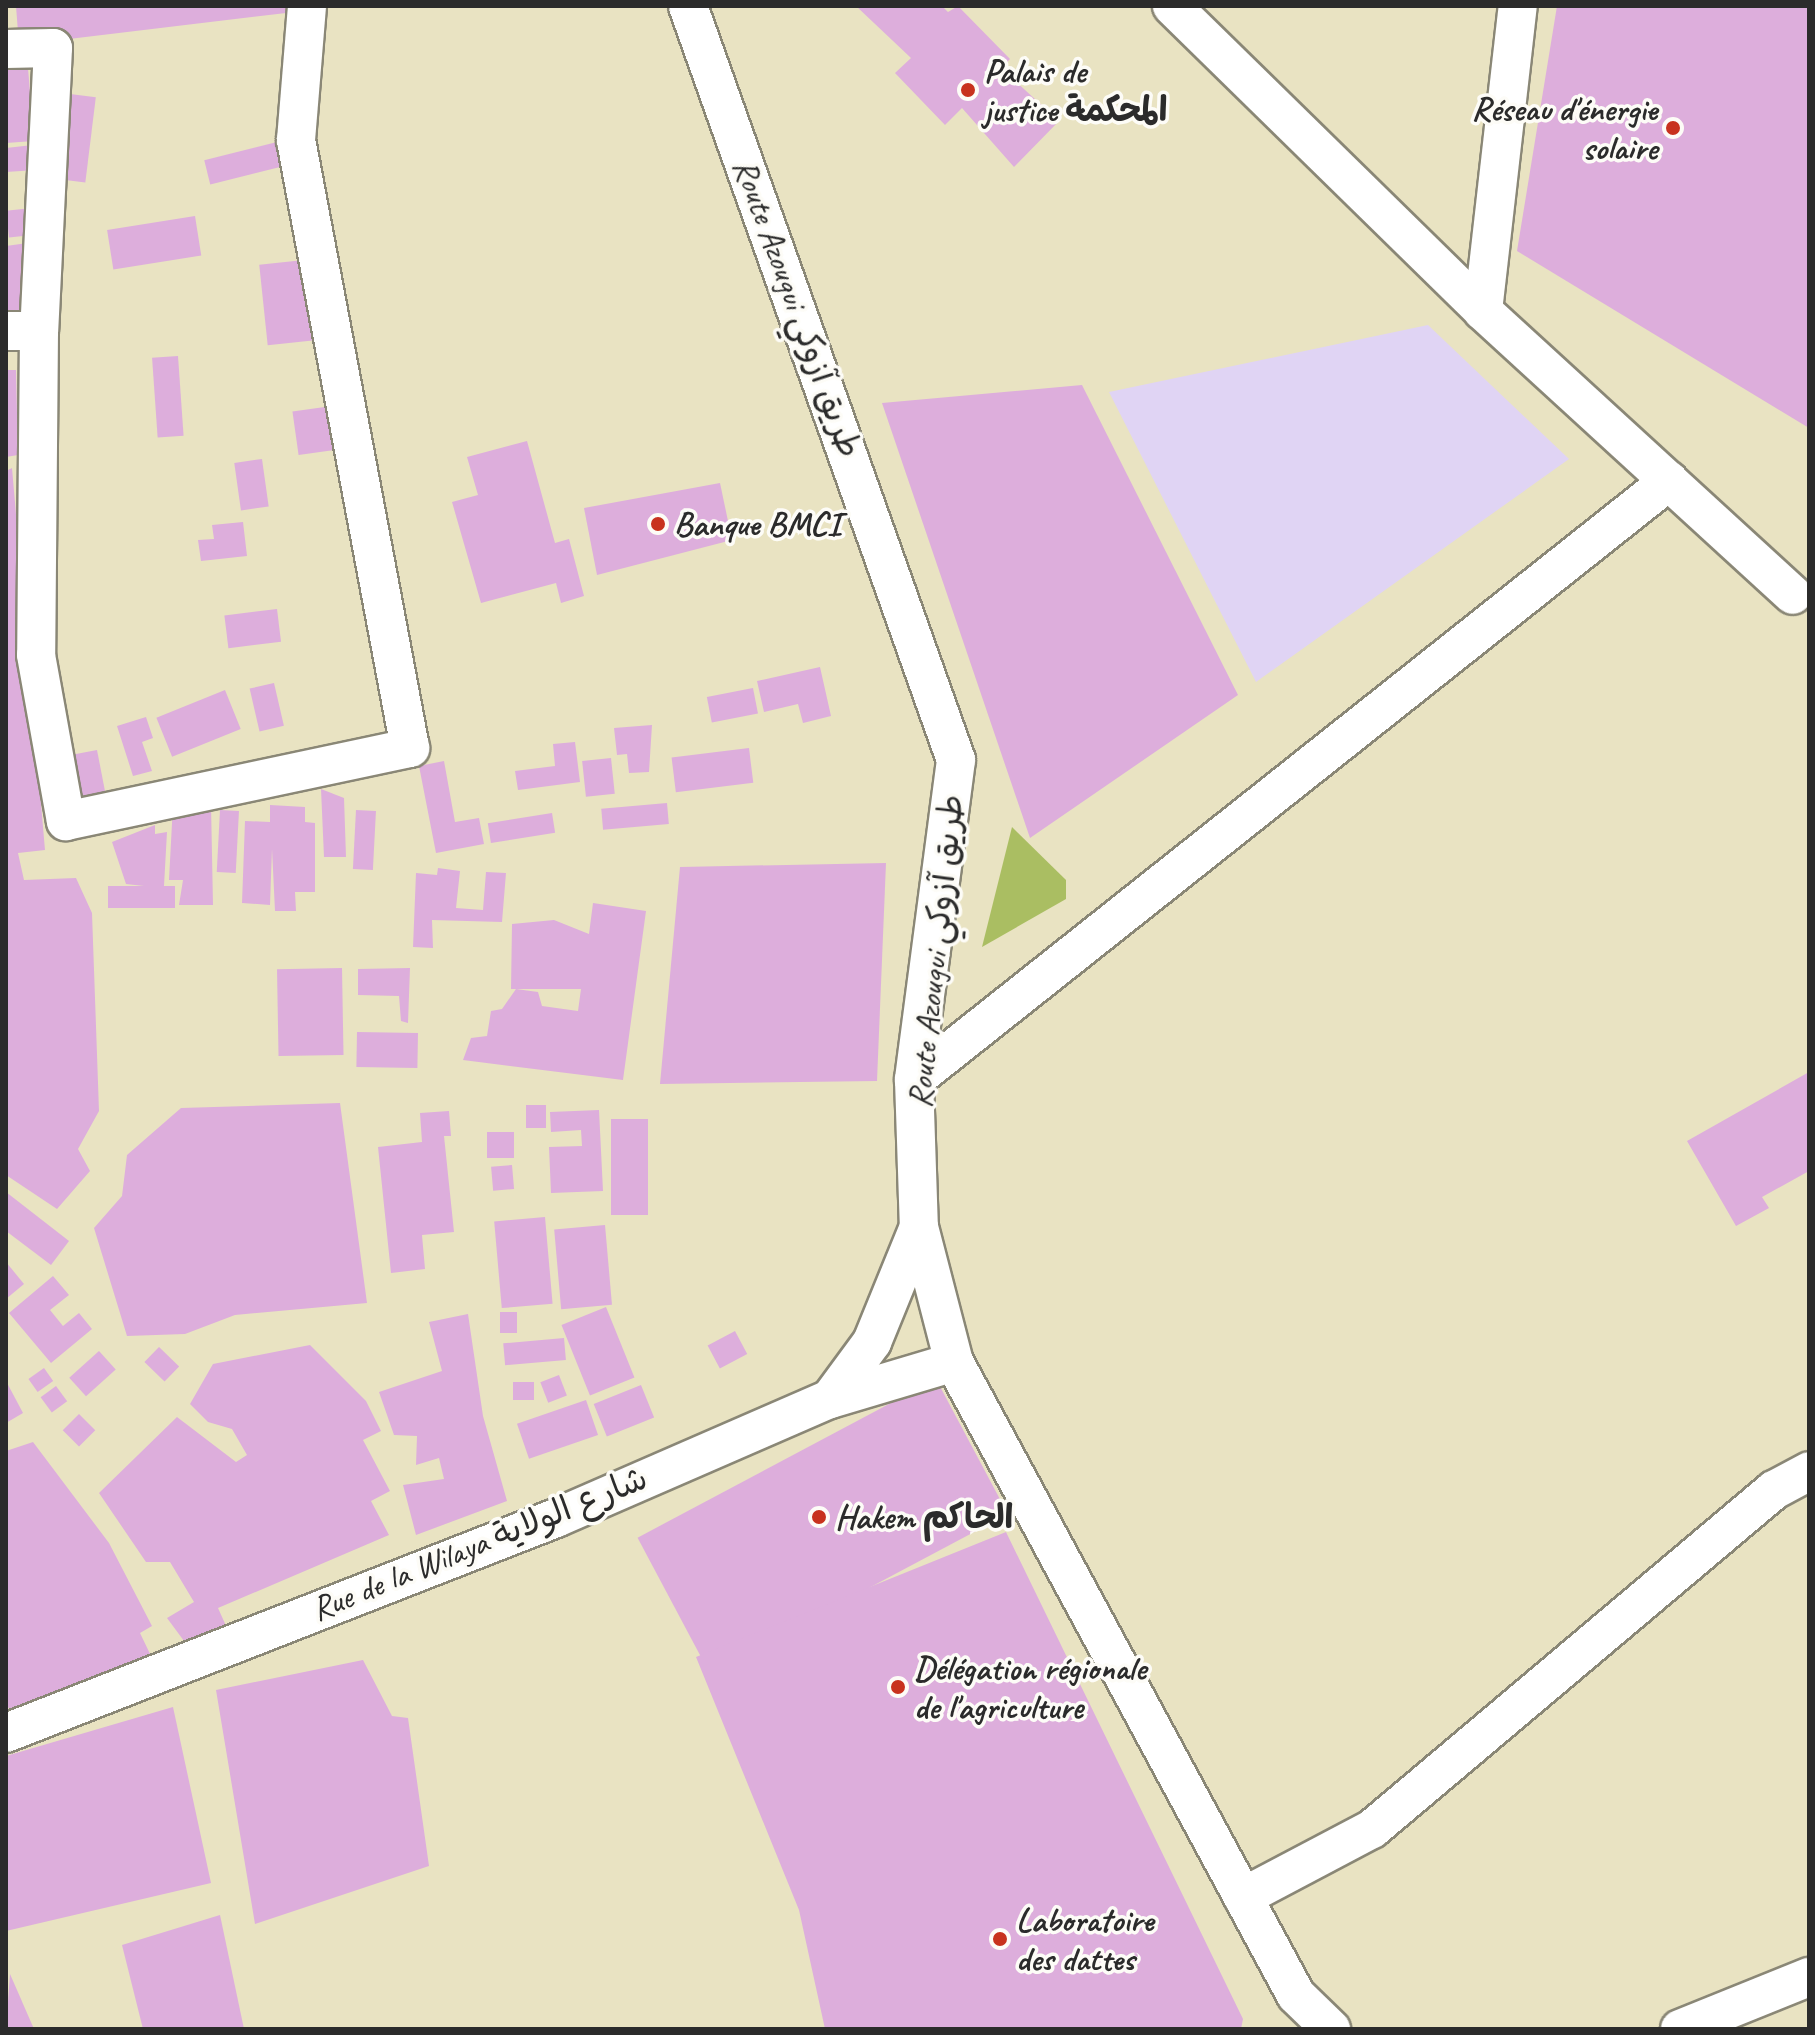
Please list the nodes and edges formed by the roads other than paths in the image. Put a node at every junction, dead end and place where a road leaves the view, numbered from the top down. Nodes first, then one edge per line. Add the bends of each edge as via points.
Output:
1 (307, 6) edge
2 (688, 6) edge
3 (1172, 6) edge
4 (1518, 6) edge
5 (6, 49) edge
6 (1483, 311) junction
7 (23, 331) edge
8 (1669, 481) junction
9 (1793, 595) dead end
10 (914, 1080) junction
11 (919, 1227) junction
12 (954, 1362) junction
13 (830, 1399) junction
14 (1809, 1471) edge
15 (6, 1733) edge
16 (1243, 1897) junction
17 (1809, 1977) edge
18 (1294, 2012) edge
19 (1331, 2029) edge
20 (1680, 2029) edge

1 - 7 street via 296,140 410,748 66,821 36,655
2 - 10 street, Route Azougui طريق آزوكي via 956,760
3 - 6 street
4 - 6 street
5 - 7 street via 53,48
6 - 8 street
8 - 9 street
8 - 10 street
10 - 11 street, Route Azougui طريق آزوكي
11 - 12 street, Route Azougui طريق آزوكي
11 - 13 street via 872,1342
12 - 13 street, Rue de la Wilaya شارع الولاية
12 - 16 street, Route Azougui طريق آزوكي
13 - 15 street, Rue de la Wilaya شارع الولاية via 556,1518
14 - 16 street via 1774,1490 1372,1829
16 - 18 street, Route Azougui طريق آزوكي
17 - 20 street
18 - 19 street, Route Azougui طريق آزوكي

